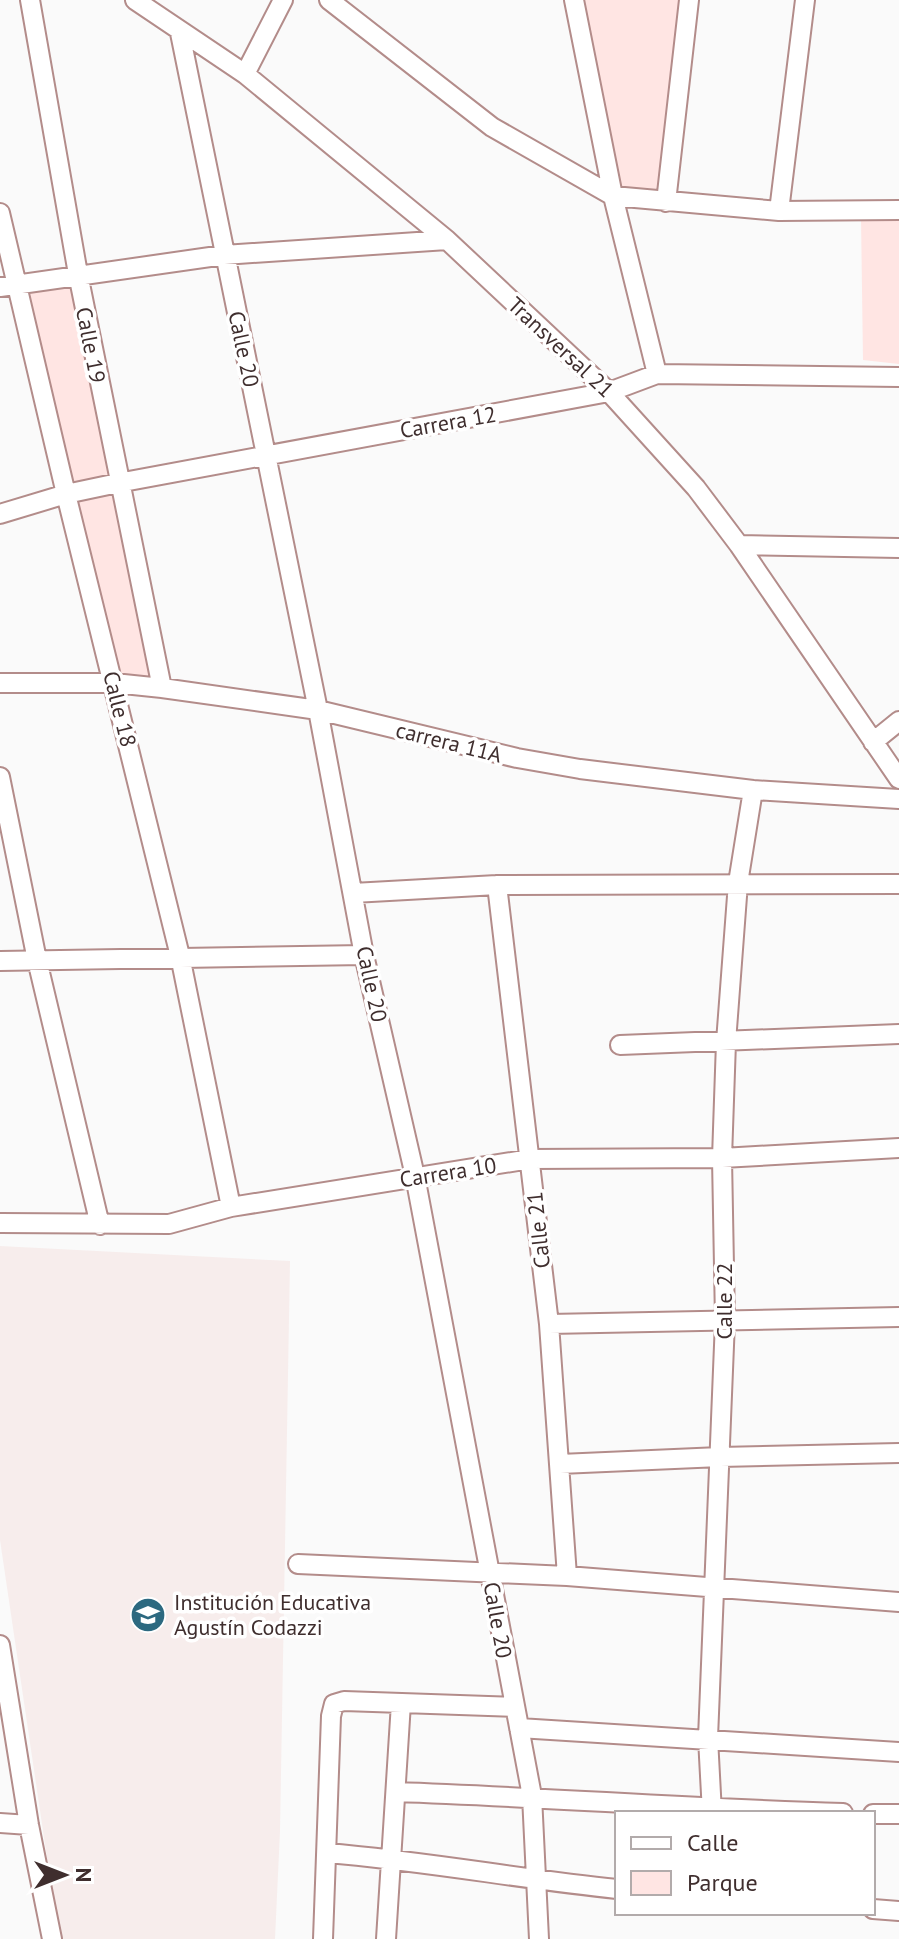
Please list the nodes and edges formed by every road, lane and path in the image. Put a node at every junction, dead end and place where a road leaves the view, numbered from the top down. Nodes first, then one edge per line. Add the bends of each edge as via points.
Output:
1 (30, 0) edge
2 (283, 0) edge
3 (329, 0) edge
4 (574, 0) edge
5 (689, 0) edge
6 (805, 0) edge
7 (143, 2) edge
8 (180, 33) junction
9 (245, 74) junction
10 (613, 196) junction
11 (666, 202) junction
12 (899, 210) edge
13 (779, 211) junction
14 (0, 213) edge
15 (447, 240) junction
16 (224, 255) junction
17 (78, 274) junction
18 (9, 286) edge
19 (657, 374) junction
20 (899, 377) edge
21 (609, 392) junction
22 (266, 455) junction
23 (118, 483) junction
24 (66, 494) junction
25 (0, 514) edge
26 (739, 545) junction
27 (899, 548) edge
28 (0, 683) edge
29 (114, 683) junction
30 (162, 688) junction
31 (318, 710) junction
32 (899, 721) edge
33 (873, 742) junction
34 (0, 777) edge
35 (899, 779) edge
36 (753, 790) junction
37 (899, 799) edge
38 (738, 883) junction
39 (899, 884) edge
40 (497, 885) junction
41 (353, 893) junction
42 (364, 955) junction
43 (180, 956) junction
44 (37, 960) junction
45 (0, 961) edge
46 (899, 1034) edge
47 (726, 1042) junction
48 (620, 1045) dead end
49 (899, 1148) edge
50 (722, 1158) junction
51 (530, 1159) junction
52 (415, 1176) junction
53 (231, 1207) junction
54 (0, 1223) edge
55 (100, 1225) junction
56 (899, 1317) edge
57 (725, 1321) junction
58 (549, 1324) junction
59 (899, 1453) edge
60 (720, 1457) junction
61 (560, 1464) junction
62 (298, 1564) dead end
63 (490, 1573) junction
64 (567, 1576) junction
65 (715, 1587) junction
66 (899, 1602) edge
67 (1, 1656) edge
68 (401, 1703) junction
69 (514, 1707) junction
70 (519, 1728) junction
71 (708, 1738) junction
72 (899, 1752) edge
73 (396, 1792) junction
74 (532, 1796) junction
75 (712, 1811) edge
76 (875, 1814) edge
77 (899, 1814) edge
78 (0, 1823) edge
79 (29, 1825) junction
80 (327, 1853) junction
81 (391, 1858) junction
82 (537, 1880) junction
83 (615, 1889) edge
84 (875, 1909) edge
85 (899, 1911) edge
86 (52, 1939) edge
87 (323, 1939) edge
88 (386, 1939) edge
89 (539, 1939) edge

1 - 17 street, Calle 19
2 - 9 street
3 - 10 street via 492,127
4 - 10 street
5 - 11 street
6 - 13 street
7 - 8 street, Transversal 21
8 - 9 street, Transversal 21
8 - 16 street, Calle 20
9 - 15 street, Transversal 21
10 - 11 street
10 - 19 street
11 - 13 street
12 - 13 street
14 - 18 street, Calle 18
15 - 16 street
15 - 21 street, Transversal 21
16 - 17 street
16 - 22 street, Calle 20
17 - 18 street
17 - 23 street, Calle 19
18 - 24 street, Calle 18
19 - 20 street, Carrera 12
19 - 21 street, Carrera 12
21 - 22 street, Carrera 12
21 - 26 street, Transversal 21 via 696,488
22 - 23 street, Carrera 12
22 - 31 street, Calle 20
23 - 24 street, Carrera 12
23 - 30 street, Calle 19
24 - 25 street, Carrera 12
24 - 29 street, Calle 18
26 - 27 street
26 - 33 street, Transversal 21
28 - 29 street, carrera 11A
29 - 30 street, carrera 11A
29 - 43 street, Calle 18
30 - 31 street, carrera 11A
31 - 36 street, carrera 11A via 517,758
31 - 41 street, Calle 20
32 - 33 street
33 - 35 street, Transversal 21
34 - 44 street
36 - 37 street, carrera 11A
36 - 38 street, Calle 22
38 - 39 street
38 - 40 street
38 - 47 street, Calle 22
40 - 41 street
40 - 51 street, Calle 21
41 - 42 street, Calle 20
42 - 43 street
42 - 52 street, Calle 20
43 - 44 street
43 - 53 street, Calle 18
44 - 45 street
44 - 55 street
46 - 47 street
47 - 48 street
47 - 50 street, Calle 22
49 - 50 street, Carrera 10
50 - 51 street, Carrera 10
50 - 57 street, Calle 22
51 - 52 street, Carrera 10
51 - 58 street, Calle 21
52 - 53 street, Carrera 10
52 - 63 street, Calle 20
53 - 55 street, Carrera 10 via 169,1224
54 - 55 street, Carrera 10
56 - 57 street
57 - 58 street
57 - 60 street, Calle 22
58 - 61 street, Calle 21
59 - 60 street
60 - 61 street
60 - 65 street, Calle 22
61 - 64 street, Calle 21
62 - 63 street
63 - 64 street
63 - 69 street, Calle 20
64 - 65 street
65 - 66 street
65 - 71 street, Calle 22
67 - 79 street
68 - 69 street
68 - 73 street
68 - 80 street via 334,1704
69 - 70 street, Calle 20
70 - 71 street
70 - 74 street, Calle 20
71 - 72 street
71 - 75 street, Calle 22
73 - 74 street
73 - 81 street
74 - 75 street
74 - 82 street, Calle 20
76 - 77 street
78 - 79 street
79 - 86 street
80 - 81 street
80 - 87 street
81 - 82 street
81 - 88 street
82 - 83 street
82 - 89 street, Calle 20
84 - 85 street

